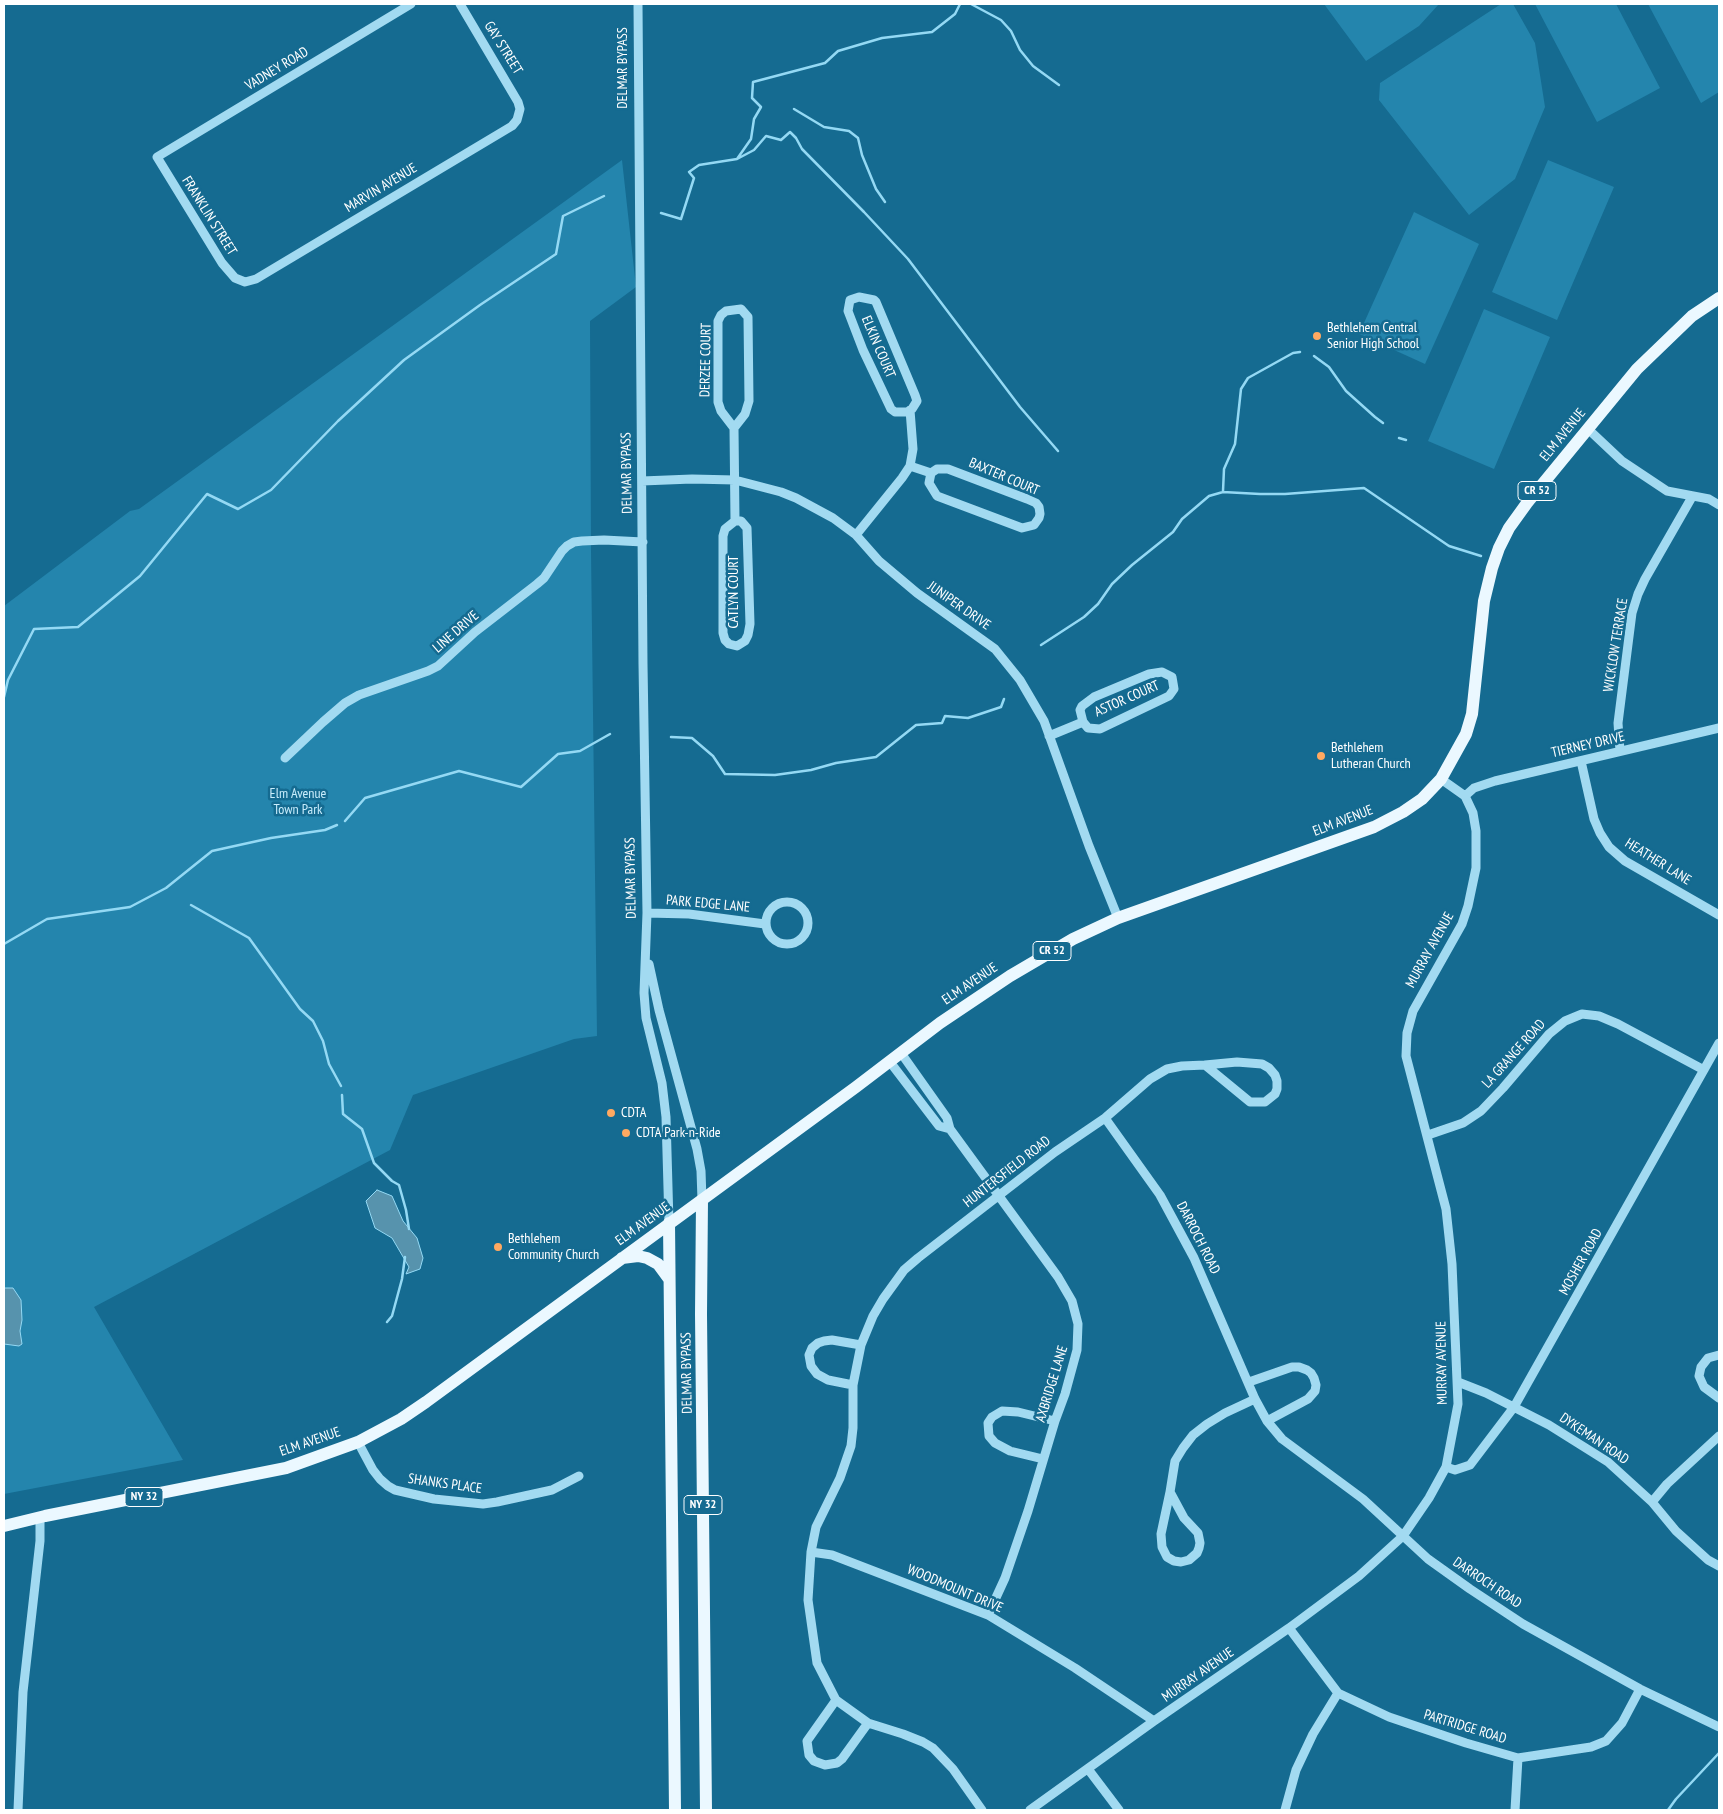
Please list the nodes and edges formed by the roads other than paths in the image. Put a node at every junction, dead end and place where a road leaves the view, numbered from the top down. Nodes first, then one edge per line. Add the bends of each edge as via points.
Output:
1 (411, 4) edge
2 (460, 4) edge
3 (638, 4) edge
4 (520, 109) joint
5 (157, 157) joint
6 (245, 282) joint
7 (1719, 298) edge
8 (910, 410) junction
9 (734, 428) junction
10 (1588, 429) junction
11 (910, 466) junction
12 (931, 473) junction
13 (735, 480) junction
14 (642, 481) junction
15 (1692, 497) junction
16 (1719, 505) edge
17 (735, 520) junction
18 (856, 535) junction
19 (643, 542) junction
20 (1083, 722) junction
21 (1719, 728) edge
22 (1049, 736) junction
23 (1620, 751) junction
24 (285, 758) dead end
25 (1581, 761) junction
26 (1442, 779) junction
27 (1465, 796) junction
28 (647, 913) junction
29 (1719, 915) edge
30 (1118, 918) junction
31 (765, 924) junction
32 (647, 942) junction
33 (1719, 1043) edge
34 (901, 1053) junction
35 (672, 1056) junction
36 (656, 1058) junction
37 (890, 1062) junction
38 (1205, 1065) junction
39 (1704, 1070) junction
40 (928, 1091) junction
41 (918, 1098) junction
42 (1104, 1118) junction
43 (950, 1129) junction
44 (1428, 1135) junction
45 (999, 1196) junction
46 (702, 1200) junction
47 (669, 1222) junction
48 (622, 1258) junction
49 (670, 1279) junction
50 (861, 1345) junction
51 (1719, 1355) edge
52 (1249, 1382) junction
53 (1458, 1382) junction
54 (853, 1385) junction
55 (1719, 1398) edge
56 (1255, 1399) junction
57 (1514, 1407) junction
58 (1055, 1421) junction
59 (1267, 1421) junction
60 (1719, 1436) edge
61 (358, 1442) junction
62 (1043, 1459) junction
63 (1446, 1468) junction
64 (579, 1476) dead end
65 (1170, 1492) junction
66 (1652, 1502) junction
67 (40, 1518) junction
68 (4, 1526) edge
69 (1404, 1536) junction
70 (811, 1552) junction
71 (1719, 1566) edge
72 (988, 1616) junction
73 (1289, 1628) junction
74 (1640, 1689) junction
75 (1338, 1693) junction
76 (836, 1700) junction
77 (1154, 1721) junction
78 (868, 1723) junction
79 (1719, 1727) edge
80 (1518, 1758) junction
81 (1088, 1769) junction
82 (18, 1810) edge
83 (675, 1810) edge
84 (706, 1810) edge
85 (982, 1810) edge
86 (1030, 1810) edge
87 (1119, 1810) edge
88 (1285, 1810) edge
89 (1515, 1810) edge

1 - 5 street, VADNEY ROAD
2 - 4 street, GAY STREET
3 - 14 street, DELMAR BYPASS
4 - 6 street, MARVIN AVENUE via 512,126 256,279
5 - 6 street, FRANKLIN STREET via 222,263 235,278
7 - 10 main road, ELM AVENUE / CR 52 via 1692,316 1637,369
8 - 8 street, ELKIN COURT via 917,401 916,395 876,302 859,296 850,300 848,311 888,405 895,412
8 - 11 street, ELKIN COURT via 913,449
9 - 9 street, DERZEE COURT via 745,414 749,400 748,317 740,309 726,311 718,321 718,402 721,412
9 - 13 street
10 - 15 street via 1622,461 1667,491
10 - 26 main road, ELM AVENUE / CR 52 via 1527,503 1499,548 1484,601 1472,714 1466,734
11 - 12 street, BAXTER COURT
11 - 18 street
12 - 12 street, BAXTER COURT via 930,487 937,496 1022,528 1034,525 1039,518 1036,503 948,469
13 - 14 street, JUNIPER DRIVE
13 - 17 street
13 - 18 street, JUNIPER DRIVE via 796,498
14 - 19 street, DELMAR BYPASS
15 - 16 street via 1709,499
15 - 23 street, WICKLOW TERRACE via 1645,579 1632,613 1618,723
17 - 17 street, CATLYN COURT via 725,529 723,536 723,633 729,644 737,646 745,641 750,624 747,528
18 - 22 street, JUNIPER DRIVE via 917,593 995,648 1020,680
19 - 24 street, LINE DRIVE via 604,540 574,542 567,546 537,584 475,632 438,666 352,699
19 - 28 street, DELMAR BYPASS
20 - 20 street, ASTOR COURT via 1080,710 1094,697 1150,674 1162,672 1172,677 1174,689 1160,702 1100,729 1088,728
20 - 22 street, ASTOR COURT
21 - 23 street, TIERNEY DRIVE
22 - 30 street, JUNIPER DRIVE
23 - 25 street, TIERNEY DRIVE
25 - 27 street, TIERNEY DRIVE via 1494,781 1474,788
25 - 29 street, HEATHER LANE via 1594,819 1609,847 1625,861
26 - 27 street
26 - 30 main road, ELM AVENUE / CR 52 via 1422,799 1374,827
27 - 44 street, MURRAY AVENUE via 1473,813 1476,831 1476,868 1468,906 1462,924 1420,996 1407,1033 1408,1069
28 - 31 street, PARK EDGE LANE via 689,914
28 - 32 street, DELMAR BYPASS
30 - 34 main road, ELM AVENUE / CR 52 via 1010,976
31 - 31 street, PARK EDGE LANE via 770,937 782,944 802,938 808,926 805,912 794,903 787,902 774,906
32 - 35 street, DELMAR BYPASS via 652,982
32 - 36 street, DELMAR BYPASS via 644,993 646,1018
33 - 39 street, MOSHER ROAD
34 - 37 main road, ELM AVENUE / CR 52
34 - 40 street, AXBRIDGE LANE
35 - 36 street
35 - 46 street, DELMAR BYPASS via 698,1150
36 - 47 street, DELMAR BYPASS via 666,1117
37 - 41 street, AXBRIDGE LANE
37 - 46 main road, ELM AVENUE / CR 52
38 - 38 street, HUNTERSFIELD ROAD via 1250,1102 1269,1100 1278,1089 1275,1076 1262,1064
38 - 42 street, HUNTERSFIELD ROAD via 1167,1070 1150,1079
39 - 44 street, LA GRANGE ROAD via 1612,1021 1582,1014 1549,1034 1481,1111 1463,1123
39 - 57 street, MOSHER ROAD
40 - 41 street
40 - 43 street, AXBRIDGE LANE via 947,1118
41 - 43 street, AXBRIDGE LANE via 939,1126
42 - 45 street, HUNTERSFIELD ROAD
42 - 52 street, DARROCH ROAD via 1160,1195 1194,1258
43 - 45 street, AXBRIDGE LANE
44 - 53 street, MURRAY AVENUE via 1446,1209
45 - 50 street, HUNTERSFIELD ROAD via 904,1270 873,1316
45 - 58 street, AXBRIDGE LANE via 1058,1277 1072,1301 1078,1324 1077,1350
46 - 47 main road, ELM AVENUE / NY 32
46 - 84 main road, DELMAR BYPASS / NY 32
47 - 48 main road, ELM AVENUE / NY 32
47 - 49 main road, DELMAR BYPASS
48 - 49 main road via 647,1258 658,1264
48 - 61 main road, ELM AVENUE / NY 32 via 426,1402
49 - 83 main road, DELMAR BYPASS / NY 32
50 - 54 street, HUNTERSFIELD ROAD
50 - 54 street via 824,1341 812,1348 809,1355 817,1374 828,1380
51 - 55 street via 1708,1358 1699,1376 1704,1387
52 - 56 street, DARROCH ROAD
52 - 59 street via 1292,1367 1307,1370 1314,1378 1315,1391 1308,1399
53 - 57 street, DYKEMAN ROAD
53 - 63 street, MURRAY AVENUE via 1458,1404
54 - 70 street, HUNTERSFIELD ROAD via 852,1446 816,1527
56 - 59 street, DARROCH ROAD
56 - 65 street via 1225,1413 1194,1435 1175,1461
57 - 63 street, MOSHER ROAD via 1470,1464 1455,1470
57 - 66 street, DYKEMAN ROAD via 1608,1462
58 - 62 street, AXBRIDGE LANE
58 - 62 street via 1002,1411 988,1423 989,1436 995,1443 1010,1451
59 - 69 street, DARROCH ROAD via 1282,1439 1362,1499
60 - 66 street
61 - 64 street, SHANKS PLACE via 373,1470 388,1486 434,1499 483,1504 497,1502 552,1490
61 - 67 main road, ELM AVENUE / NY 32 via 286,1468
62 - 72 street, AXBRIDGE LANE via 1008,1570
63 - 69 street, MURRAY AVENUE
65 - 65 street via 1161,1534 1162,1547 1167,1557 1181,1562 1197,1553 1200,1543 1198,1533 1184,1518
66 - 71 street, DYKEMAN ROAD via 1676,1531
67 - 68 main road, ELM AVENUE / NY 32
67 - 82 street via 23,1692
69 - 73 street, MURRAY AVENUE via 1359,1576
69 - 74 street, DARROCH ROAD via 1428,1559 1470,1590 1523,1624
70 - 72 street, WOODMOUNT DRIVE via 832,1555
70 - 76 street, HUNTERSFIELD ROAD via 808,1600 814,1647 817,1663
72 - 77 street, WOODMOUNT DRIVE via 1075,1668
73 - 75 street, PARTRIDGE ROAD
73 - 77 street, MURRAY AVENUE
74 - 79 street, DARROCH ROAD
74 - 80 street, PARTRIDGE ROAD via 1622,1723 1606,1740 1591,1747
75 - 80 street, PARTRIDGE ROAD via 1389,1717
75 - 88 street via 1312,1734 1296,1770
76 - 78 street, HUNTERSFIELD ROAD
76 - 78 street via 807,1741 809,1755 814,1761 825,1765 837,1763
77 - 81 street, MURRAY AVENUE
78 - 85 street, HUNTERSFIELD ROAD via 933,1748 953,1769
80 - 89 street
81 - 86 street, MURRAY AVENUE
81 - 87 street

